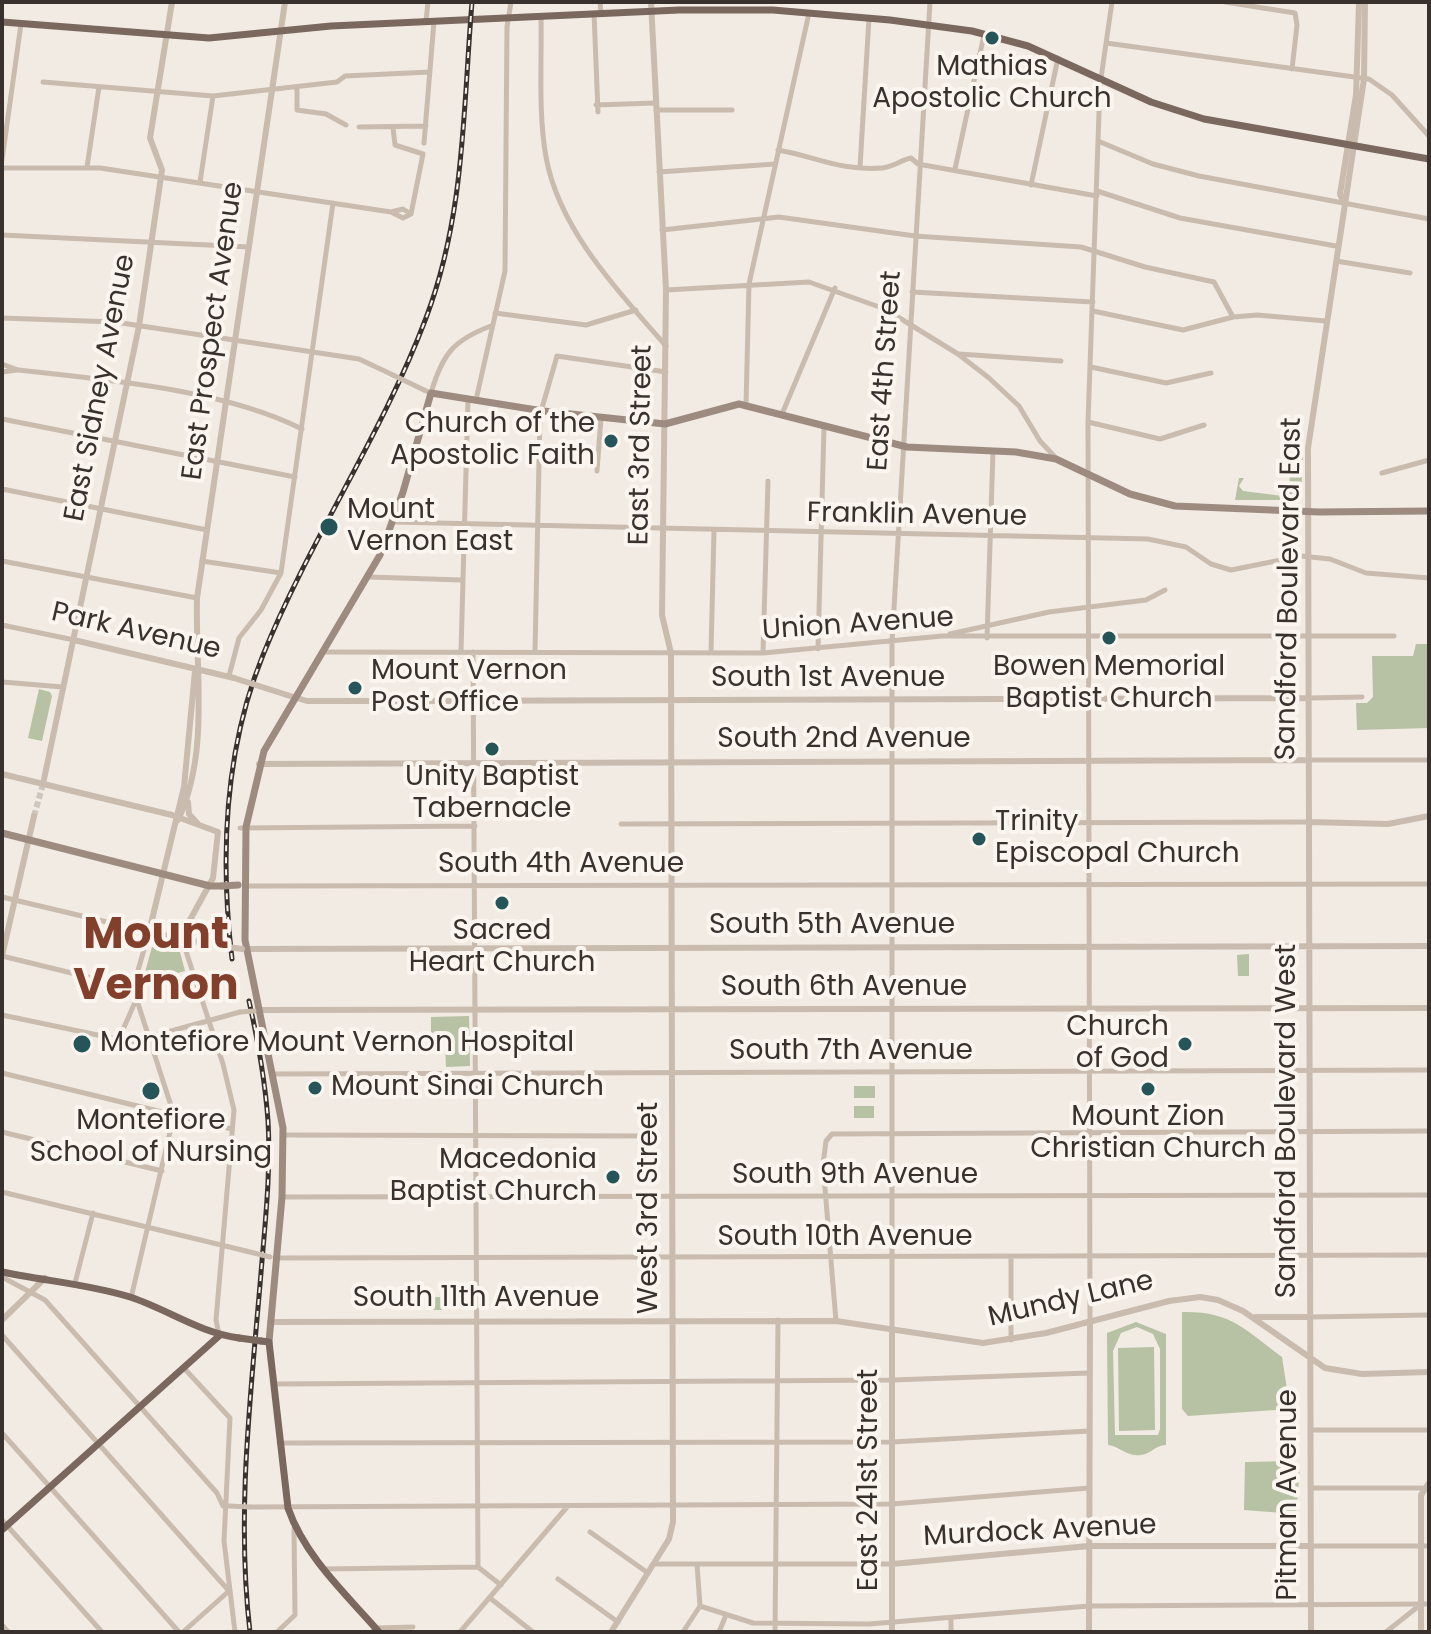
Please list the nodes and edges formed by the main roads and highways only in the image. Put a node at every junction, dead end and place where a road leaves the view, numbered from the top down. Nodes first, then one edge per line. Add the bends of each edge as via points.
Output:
1 (651, 6) edge
2 (773, 6) edge
3 (2, 22) edge
4 (1429, 159) edge
5 (1429, 511) edge
6 (2, 833) edge
7 (238, 886) junction
8 (2, 1274) edge
9 (219, 1336) junction
10 (265, 1341) junction
11 (4, 1525) edge
12 (376, 1631) edge

1 - 2 main road
1 - 3 main road via 221,38
2 - 4 main road via 985,34 1058,58 1195,116
5 - 7 main road via 1164,504 1056,459 901,446 746,405 731,404 665,424 427,391 393,522 370,577 325,652 290,696 259,764 243,827
6 - 7 main road, bridge via 210,886
7 - 10 main road via 235,948 274,1074 283,1135 282,1197
8 - 9 main road via 75,1283 131,1298
9 - 10 main road, bridge
9 - 11 main road
10 - 12 main road via 294,1528

